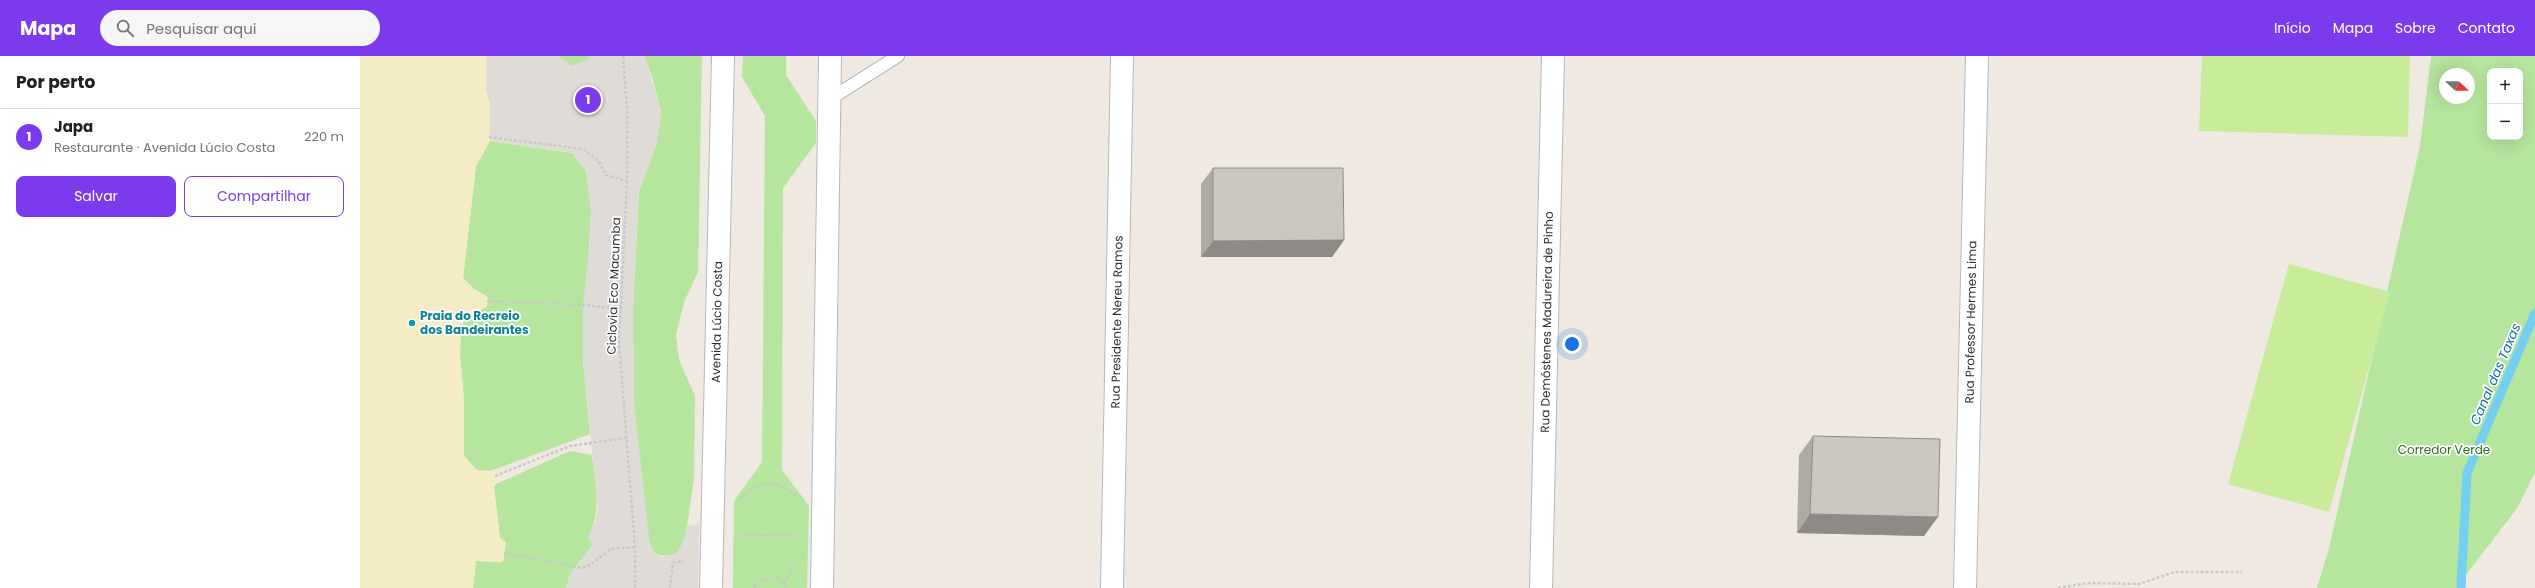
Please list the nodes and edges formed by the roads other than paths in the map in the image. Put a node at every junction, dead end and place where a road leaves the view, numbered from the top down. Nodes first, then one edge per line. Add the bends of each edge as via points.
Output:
1 (723, 56) edge
2 (830, 56) edge
3 (898, 56) edge
4 (1122, 56) edge
5 (1553, 56) edge
6 (1977, 56) edge
7 (830, 99) junction
8 (712, 588) edge
9 (822, 588) edge
10 (1112, 588) edge
11 (1541, 588) edge
12 (1965, 588) edge

1 - 8 street, Avenida Lúcio Costa
2 - 7 street
3 - 7 lane
4 - 10 street, Rua Presidente Nereu Ramos
5 - 11 street, Rua Demóstenes Madureira de Pinho
6 - 12 street, Rua Professor Hermes Lima
7 - 9 street

